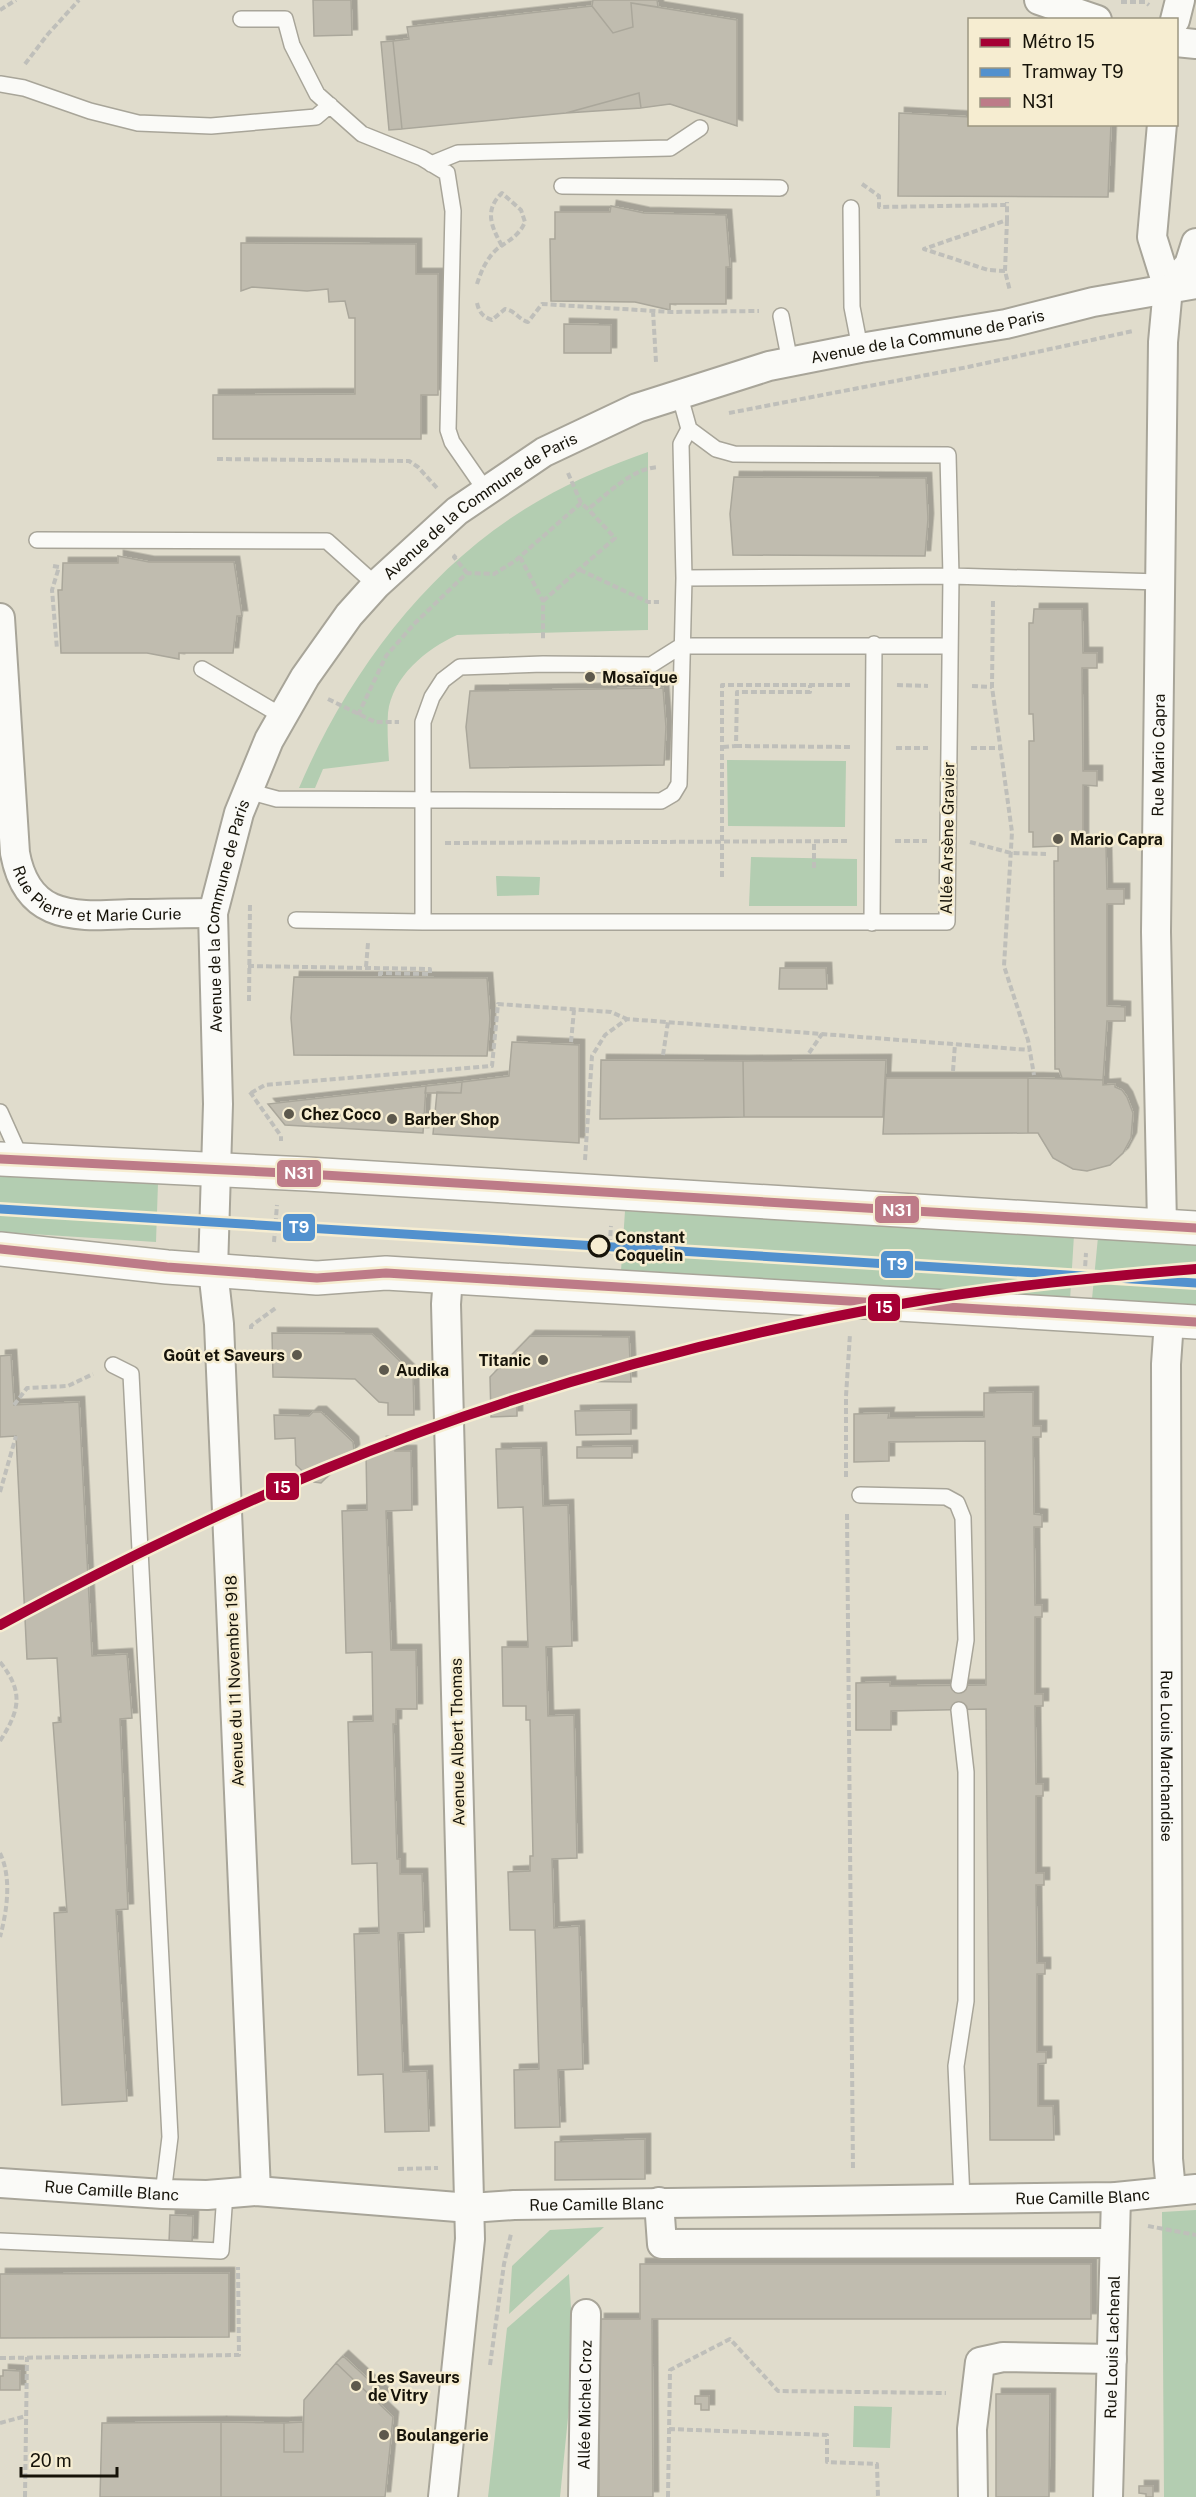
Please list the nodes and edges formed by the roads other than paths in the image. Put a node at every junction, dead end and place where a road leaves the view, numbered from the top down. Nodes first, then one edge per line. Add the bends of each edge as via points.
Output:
1 (1039, 0) edge
2 (1107, 11) edge
3 (241, 19) dead end
4 (1178, 42) edge
5 (1196, 44) edge
6 (5, 84) edge
7 (330, 105) junction
8 (1162, 126) edge
9 (700, 128) dead end
10 (431, 164) junction
11 (562, 186) dead end
12 (780, 188) dead end
13 (851, 208) dead end
14 (1196, 243) edge
15 (1196, 284) edge
16 (1168, 288) junction
17 (776, 314) road end
18 (861, 348) junction
19 (790, 362) junction
20 (679, 393) junction
21 (688, 425) junction
22 (486, 491) junction
23 (37, 540) dead end
24 (951, 576) junction
25 (684, 578) junction
26 (1160, 582) junction
27 (376, 585) junction
28 (0, 618) edge
29 (873, 644) junction
30 (681, 645) junction
31 (950, 646) junction
32 (202, 669) dead end
33 (282, 716) junction
34 (4, 757) edge
35 (248, 791) junction
36 (422, 801) junction
37 (8, 853) edge
38 (213, 914) junction
39 (296, 920) dead end
40 (423, 922) junction
41 (872, 923) junction
42 (0, 1112) edge
43 (11, 1160) edge
44 (216, 1170) junction
45 (1162, 1225) junction
46 (1196, 1228) edge
47 (0, 1249) edge
48 (213, 1270) junction
49 (448, 1277) junction
50 (1182, 1322) edge
51 (113, 1365) road end
52 (853, 1499) road end
53 (959, 1685) dead end
54 (959, 1710) dead end
55 (0, 2183) edge
56 (1184, 2190) edge
57 (256, 2191) junction
58 (225, 2193) junction
59 (163, 2194) junction
60 (962, 2199) junction
61 (659, 2202) junction
62 (470, 2208) junction
63 (1115, 2220) junction
64 (0, 2241) edge
65 (586, 2314) dead end
66 (1112, 2359) junction
67 (443, 2497) edge
68 (583, 2497) edge
69 (973, 2497) edge
70 (1108, 2497) edge

1 - 2 street
3 - 7 lane via 285,20 292,45 317,94
4 - 5 street
6 - 7 lane via 138,123 211,126 316,117
7 - 10 lane via 362,134
8 - 16 street, Rue Mario Capra via 1152,237
9 - 10 lane via 670,148 459,153
10 - 22 lane via 447,173 453,211 448,430
11 - 12 lane
13 - 18 lane via 852,307
14 - 16 street via 1190,265
15 - 16 street, Avenue de la Commune de Paris
16 - 18 street, Avenue de la Commune de Paris via 1006,324
16 - 26 street, Rue Mario Capra via 1152,327
17 - 19 lane
18 - 19 street, Avenue de la Commune de Paris
19 - 20 street, Avenue de la Commune de Paris
20 - 21 lane
20 - 22 street, Avenue de la Commune de Paris via 637,408 544,452
21 - 24 lane, Allée Arsène Gravier via 716,449 734,454 948,455
21 - 25 lane via 681,444
22 - 27 street, Avenue de la Commune de Paris via 457,511
23 - 27 lane via 327,541
24 - 25 lane
24 - 26 lane
24 - 31 lane, Allée Arsène Gravier
25 - 30 lane
26 - 45 street, Rue Mario Capra via 1156,932
27 - 33 street, Avenue de la Commune de Paris via 349,615
28 - 34 street, Rue Pierre et Marie Curie
29 - 30 lane
29 - 31 lane
29 - 41 lane
30 - 36 lane via 651,664 460,668 443,680 423,722
30 - 36 lane via 679,784 673,794 661,801
31 - 41 lane, Allée Arsène Gravier via 947,922
32 - 33 lane
33 - 35 street, Avenue de la Commune de Paris
34 - 37 street, Rue Pierre et Marie Curie
35 - 36 lane via 278,799
35 - 38 street, Avenue de la Commune de Paris
36 - 40 lane
37 - 38 street, Rue Pierre et Marie Curie via 26,886 51,908 96,915
38 - 44 street, Avenue de la Commune de Paris
39 - 40 lane, Allée Arsène Gravier
40 - 41 lane, Allée Arsène Gravier
42 - 43 lane
43 - 44 main road
44 - 45 main road
44 - 48 street, Avenue du 11 Novembre 1918
45 - 46 main road
47 - 48 main road
48 - 49 main road via 317,1278 386,1273
48 - 57 street, Avenue du 11 Novembre 1918 via 219,1324
49 - 50 main road
49 - 62 street, Avenue Albert Thomas
50 - 56 street, Rue Louis Marchandise via 1166,1364 1168,2159
51 - 59 lane via 131,1374 170,2137
52 - 53 lane via 946,1497 957,1503 963,1518 966,1640
54 - 60 lane via 966,1772 966,2001 956,2066
55 - 59 street, Rue Camille Blanc
56 - 63 street, Rue Camille Blanc
57 - 58 street, Rue Camille Blanc
57 - 62 street, Rue Camille Blanc
58 - 59 street, Rue Camille Blanc
58 - 64 lane via 221,2251
60 - 61 street, Rue Camille Blanc
60 - 63 street, Rue Camille Blanc
61 - 62 street, Rue Camille Blanc
61 - 63 street via 662,2244
62 - 67 street, Avenue Albert Thomas
63 - 66 street, Rue Louis Lachenal
65 - 68 street, Allée Michel Croz
66 - 69 street via 1003,2356 980,2362 972,2429
66 - 70 street, Rue Louis Lachenal

